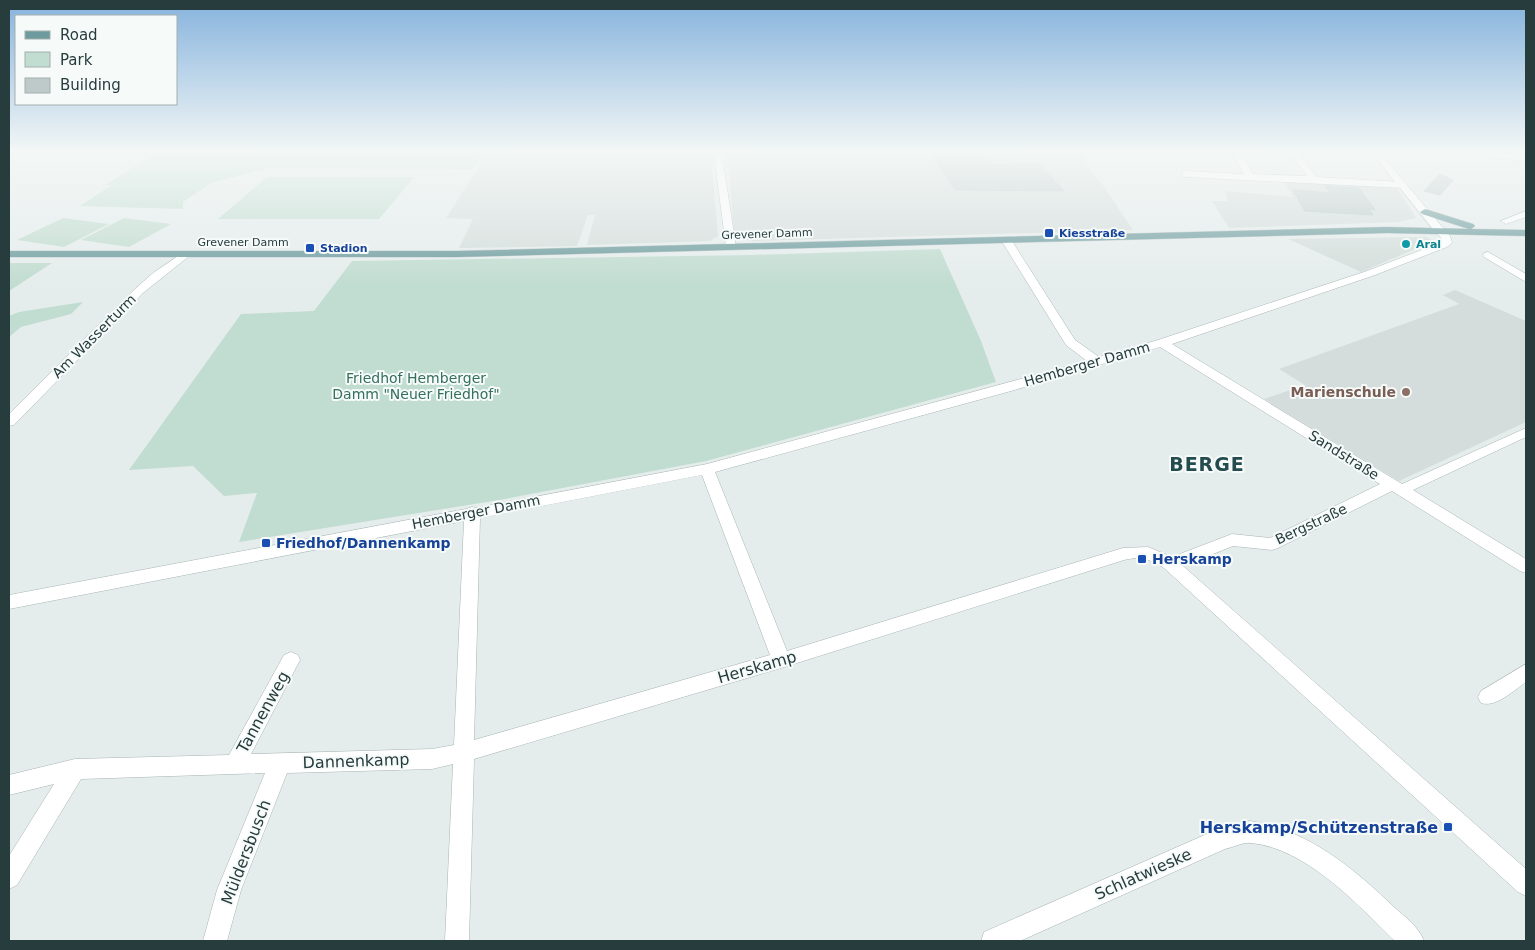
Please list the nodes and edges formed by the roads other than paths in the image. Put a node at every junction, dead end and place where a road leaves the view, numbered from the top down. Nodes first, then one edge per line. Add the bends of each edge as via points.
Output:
1 (724, 197) edge
2 (1414, 197) edge
3 (1426, 212) junction
4 (1526, 214) edge
5 (1506, 221) dead end
6 (1440, 231) junction
7 (1498, 232) junction
8 (1526, 233) edge
9 (1006, 240) junction
10 (731, 247) junction
11 (9, 254) edge
12 (184, 255) junction
13 (1488, 255) dead end
14 (1526, 279) edge
15 (1162, 343) junction
16 (1097, 362) junction
17 (9, 422) edge
18 (1526, 432) edge
19 (707, 469) junction
20 (1396, 488) junction
21 (472, 512) junction
22 (1170, 564) junction
23 (1526, 567) edge
24 (9, 602) edge
25 (291, 660) dead end
26 (781, 660) junction
27 (1526, 672) edge
28 (1488, 697) dead end
29 (465, 752) junction
30 (280, 763) junction
31 (235, 764) junction
32 (74, 769) junction
33 (9, 785) edge
34 (9, 877) edge
35 (1526, 884) edge
36 (216, 941) edge
37 (457, 941) edge
38 (994, 941) edge
39 (1412, 941) edge

1 - 10 street
2 - 3 street
3 - 6 street
3 - 7 main road
4 - 5 street
6 - 7 main road, Grevener Damm
6 - 9 main road, Grevener Damm
6 - 15 street, Hemberger Damm via 1446,237 1447,243 1443,245 1371,273
7 - 8 main road, Grevener Damm
9 - 10 main road, Grevener Damm
9 - 16 street via 1070,342
10 - 12 main road, Grevener Damm via 457,254
11 - 12 main road, Grevener Damm
12 - 17 street, Am Wasserturm via 138,292
13 - 14 street
15 - 16 street, Hemberger Damm
15 - 20 street, Sandstraße
16 - 19 street, Hemberger Damm
18 - 20 street, Bergstraße
19 - 21 street, Hemberger Damm
19 - 26 street
20 - 22 street, Bergstraße via 1272,544 1232,540
20 - 23 street, Sandstraße
21 - 24 street, Hemberger Damm
21 - 29 street
22 - 26 street, Herskamp via 1154,554 1134,551
22 - 35 street, Herskamp
25 - 31 street, Tannenweg
26 - 29 street, Herskamp
27 - 28 street
29 - 30 street, Dannenkamp via 432,759
29 - 37 street
30 - 31 street, Dannenkamp
30 - 36 street, Müldersbusch via 229,890
31 - 32 street, Dannenkamp
32 - 33 street, Dannenkamp
32 - 34 street
38 - 39 street, Schlatwieske via 1224,838 1250,832 1285,840 1327,865 1360,891

